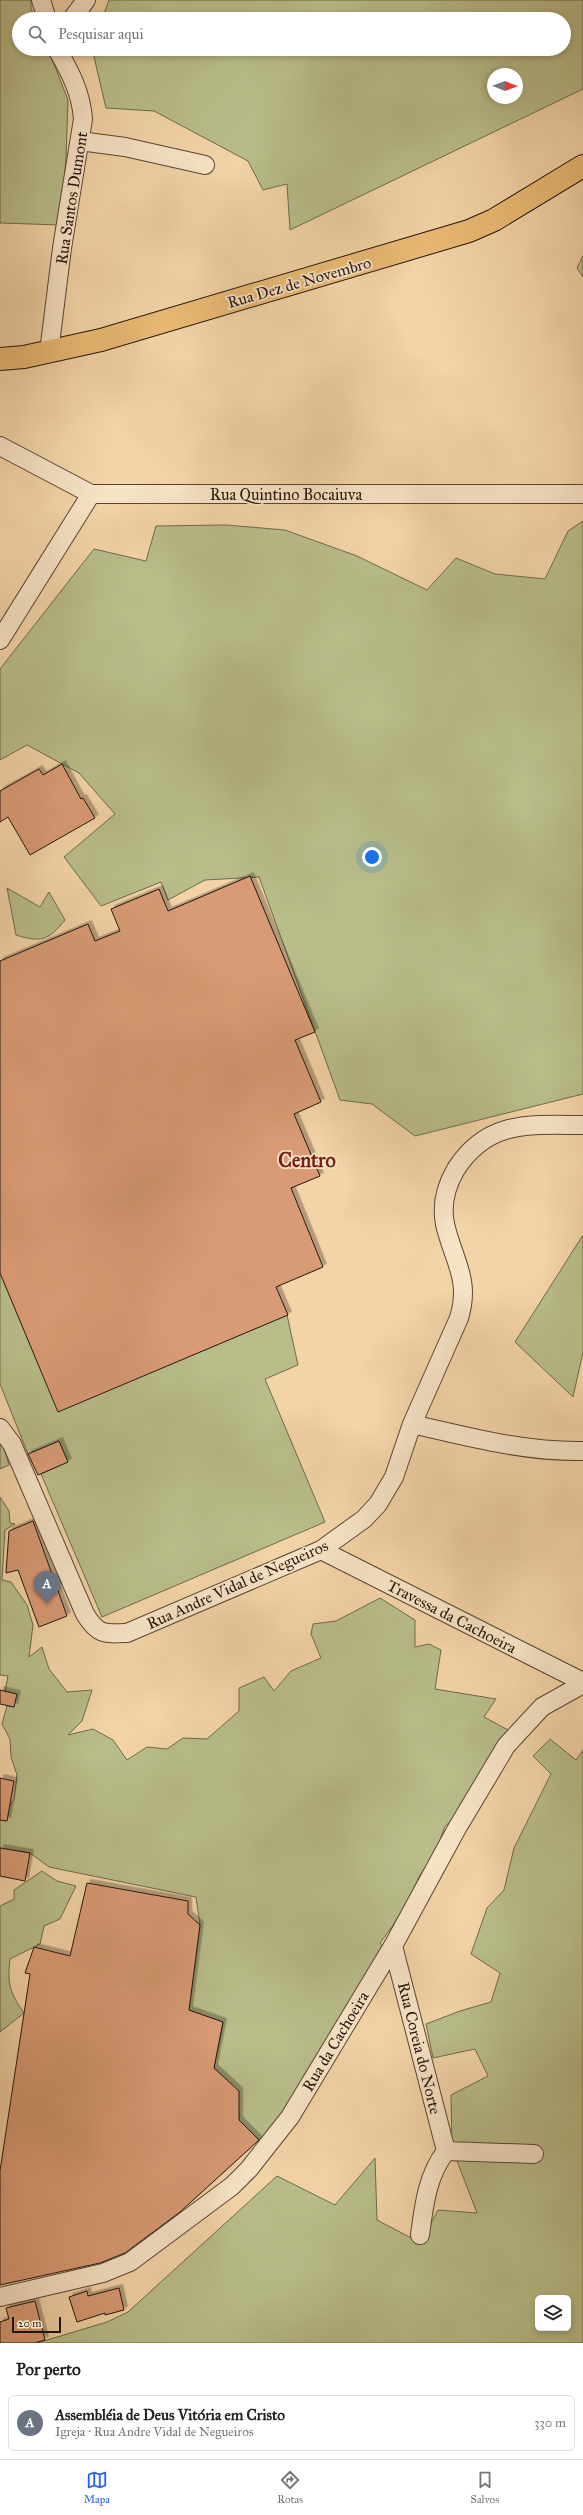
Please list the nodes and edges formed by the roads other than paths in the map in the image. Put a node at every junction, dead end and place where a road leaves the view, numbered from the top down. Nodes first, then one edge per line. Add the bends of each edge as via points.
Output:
1 (41, 0) edge
2 (86, 0) edge
3 (45, 12) edge
4 (77, 12) edge
5 (61, 56) edge
6 (80, 141) junction
7 (205, 165) dead end
8 (583, 166) edge
9 (49, 352) junction
10 (0, 359) edge
11 (0, 446) edge
12 (91, 494) junction
13 (583, 494) edge
14 (0, 640) edge
15 (583, 1125) edge
16 (412, 1424) junction
17 (0, 1428) edge
18 (583, 1451) edge
19 (321, 1550) junction
20 (583, 1683) edge
21 (393, 1946) junction
22 (446, 2151) junction
23 (534, 2154) dead end
24 (420, 2235) dead end
25 (0, 2297) edge

1 - 3 street
2 - 4 street
5 - 6 street, Rua Santos Dumont via 75,81 82,102
6 - 7 street via 125,147
6 - 9 street, Rua Santos Dumont via 62,248
8 - 9 main road, Rua Dez de Novembro via 494,220 469,231 101,340
9 - 10 main road, Rua Dez de Novembro
11 - 12 street, Rua Quintino Bocaiuva
12 - 13 street, Rua Quintino Bocaiuva
12 - 14 street
15 - 16 street, Rua Andre Vidal de Negueiros via 528,1125 507,1128 482,1140 466,1154 454,1173 447,1186 444,1200 445,1224 464,1282 464,1303
16 - 18 street via 521,1448
16 - 19 street, Rua Andre Vidal de Negueiros via 394,1477 378,1504 364,1519
17 - 19 street, Rua Andre Vidal de Negueiros via 12,1444 85,1614 93,1628 102,1633 127,1633
19 - 20 street, Travessa da Cachoeira
20 - 21 street, Rua da Cachoeira via 542,1707 506,1746 456,1830
21 - 22 street, Rua Coreia do Norte
21 - 25 street, Rua da Cachoeira via 290,2116 266,2150 232,2186 130,2262 103,2273
22 - 23 street
22 - 24 street via 438,2162 428,2186

